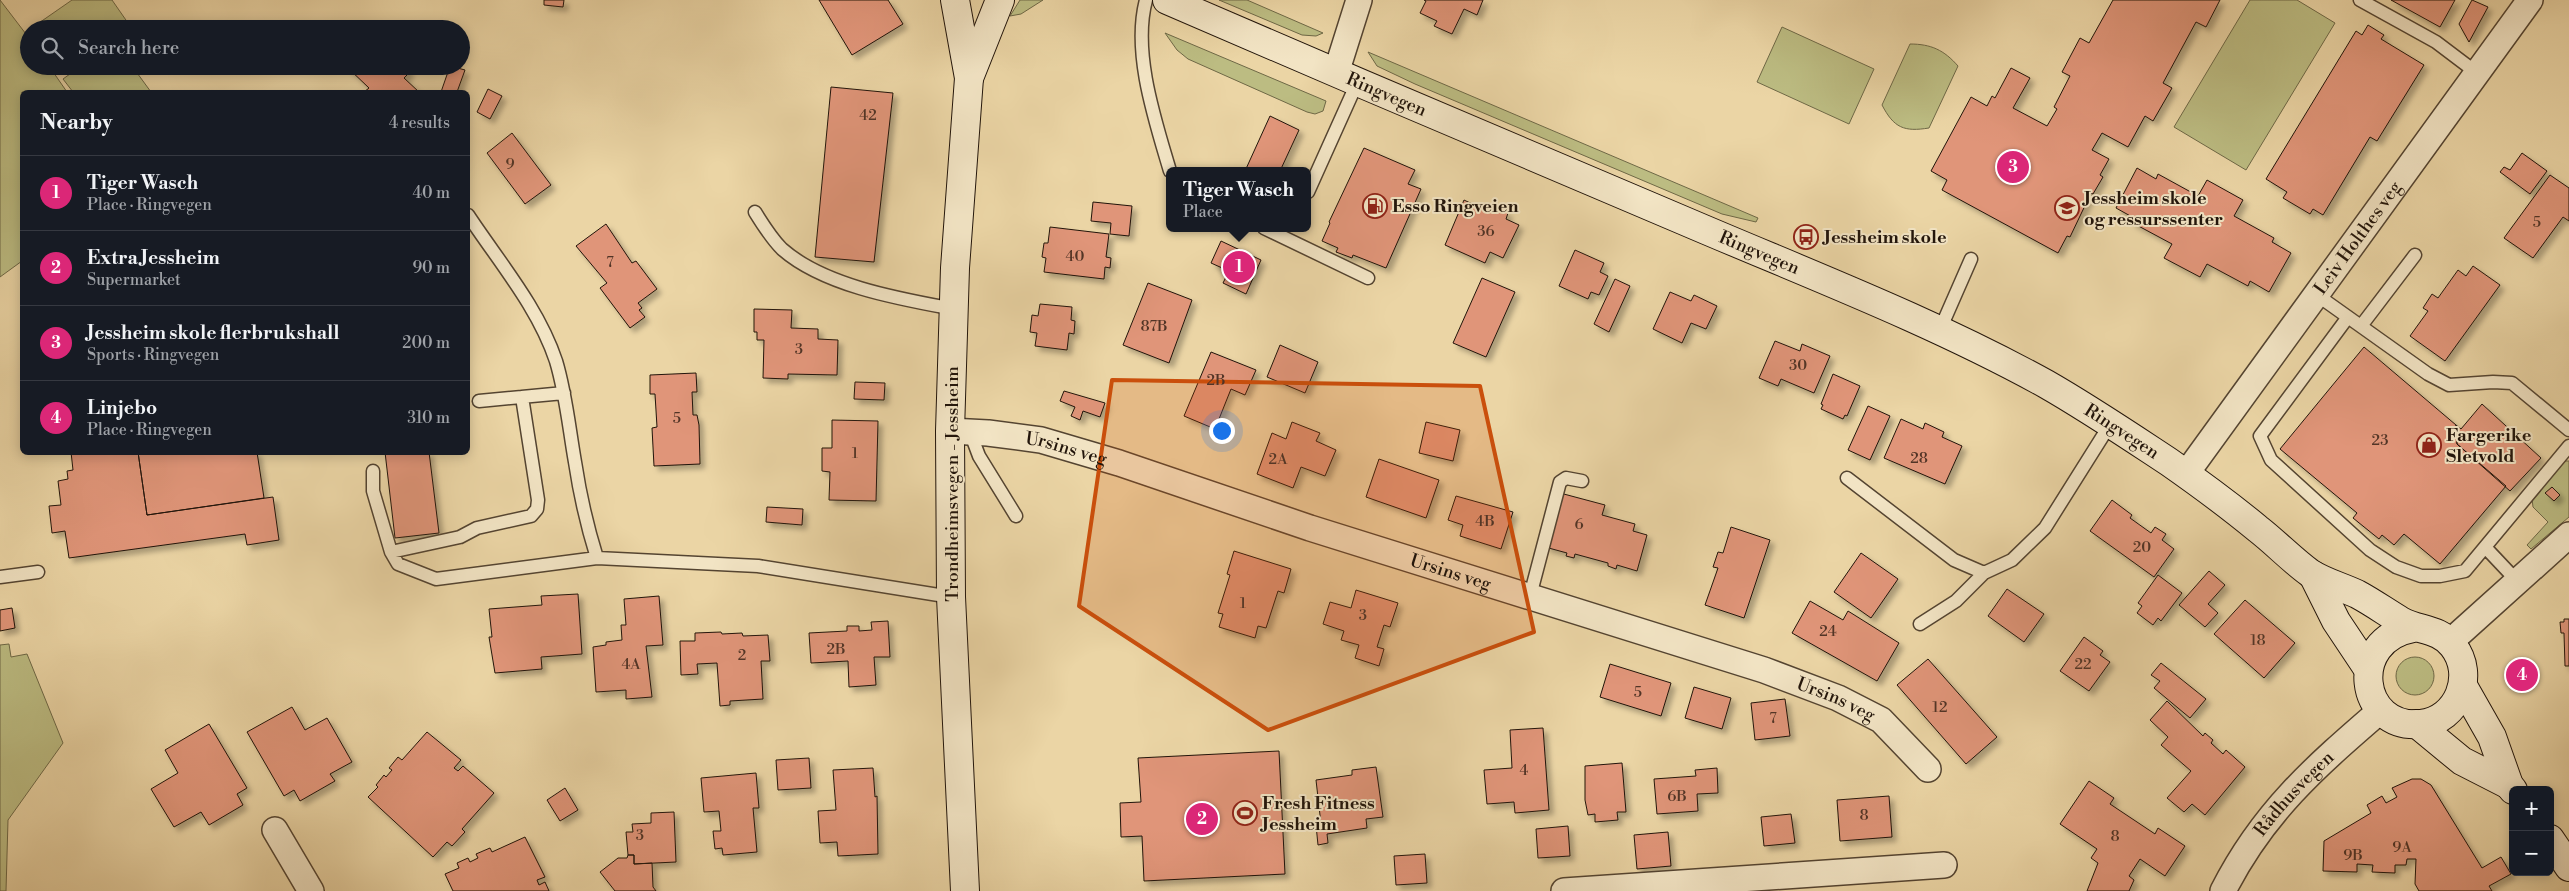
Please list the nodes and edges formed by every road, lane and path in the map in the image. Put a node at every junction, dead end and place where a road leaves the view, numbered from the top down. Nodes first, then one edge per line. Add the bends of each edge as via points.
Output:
1 (954, 0) edge
2 (1000, 0) edge
3 (1146, 0) edge
4 (1167, 0) edge
5 (1359, 0) edge
6 (2360, 0) edge
7 (2530, 0) edge
8 (2477, 74) junction
9 (968, 78) junction
10 (1346, 78) junction
11 (1169, 167) edge
12 (1311, 183) edge
13 (755, 212) dead end
14 (470, 219) edge
15 (1289, 234) edge
16 (2415, 255) dead end
17 (1971, 259) dead end
18 (1368, 278) dead end
19 (2317, 295) junction
20 (954, 309) junction
21 (2348, 317) junction
22 (2361, 326) junction
23 (1939, 332) junction
24 (564, 393) junction
25 (522, 397) junction
26 (479, 401) dead end
27 (2111, 423) junction
28 (2569, 430) edge
29 (960, 432) junction
30 (2569, 446) edge
31 (373, 471) dead end
32 (2186, 474) junction
33 (1847, 478) dead end
34 (1582, 481) dead end
35 (1016, 516) dead end
36 (2569, 534) edge
37 (2485, 547) junction
38 (391, 552) junction
39 (597, 558) junction
40 (38, 572) dead end
41 (1984, 573) junction
42 (2313, 575) junction
43 (0, 577) edge
44 (2518, 582) junction
45 (1530, 596) junction
46 (952, 597) junction
47 (1920, 624) dead end
48 (2413, 628) junction
49 (2450, 642) junction
50 (2368, 669) junction
51 (2463, 686) junction
52 (2381, 710) junction
53 (2418, 724) junction
54 (1928, 770) dead end
55 (2509, 786) edge
56 (2511, 786) edge
57 (275, 830) dead end
58 (2554, 845) edge
59 (1944, 865) dead end
60 (2569, 867) edge
61 (311, 891) edge
62 (965, 891) edge
63 (1564, 891) edge
64 (2223, 891) edge

1 - 9 main road, Trondheimsvegen - Jessheim
2 - 9 main road, Trondheimsvegen - Jessheim
3 - 11 lane via 1142,16 1143,54 1152,109
4 - 10 main road, Ringvegen
5 - 10 street
6 - 8 lane via 2436,42
7 - 8 street, Leiv Holthes veg
8 - 19 street, Leiv Holthes veg
9 - 20 main road, Trondheimsvegen - Jessheim
10 - 12 lane
10 - 23 main road, Ringvegen via 1864,297
13 - 20 lane via 782,248 798,260 849,286
14 - 24 lane via 544,330
15 - 18 lane
16 - 22 lane
17 - 23 lane
19 - 21 lane
19 - 32 street, Leiv Holthes veg
20 - 29 main road, Trondheimsvegen - Jessheim
21 - 22 lane
21 - 37 lane via 2260,436 2271,460 2370,550 2396,567 2421,576 2465,571
22 - 28 lane via 2428,374 2450,385 2512,383
23 - 27 main road, Ringvegen via 2043,383
24 - 25 lane
24 - 39 lane via 586,521
25 - 26 lane
25 - 38 lane via 537,509 531,516 477,528 460,538
27 - 32 main road, Ringvegen
27 - 41 lane via 2045,528 2012,560
29 - 35 lane
29 - 45 street, Ursins veg via 1041,440
29 - 46 main road, Trondheimsvegen - Jessheim
30 - 37 lane
31 - 38 lane via 373,491
32 - 42 main road, Ringvegen via 2258,528
33 - 41 lane via 1954,560
34 - 45 lane via 1566,478 1560,482
36 - 44 street
37 - 44 lane
38 - 39 lane via 398,564 436,579
39 - 46 lane via 758,566
40 - 43 lane
41 - 47 lane via 1956,601
42 - 48 main road, Ringvegen via 2358,595
42 - 50 main road, Ringvegen via 2336,621
44 - 49 street
45 - 54 street, Ursins veg via 1764,670 1838,698 1881,720
46 - 62 main road, Trondheimsvegen - Jessheim
48 - 49 main road, Ringvegen via 2426,629
48 - 50 main road via 2400,630 2378,645
49 - 51 main road via 2463,667
50 - 52 main road, Ringvegen via 2370,691
51 - 53 main road via 2451,709 2442,717
51 - 56 main road via 2492,737
52 - 53 main road via 2398,721
52 - 64 street, Rådhusvegen via 2282,801 2251,841
53 - 55 main road via 2462,761
57 - 61 street
58 - 60 main road
59 - 63 street

